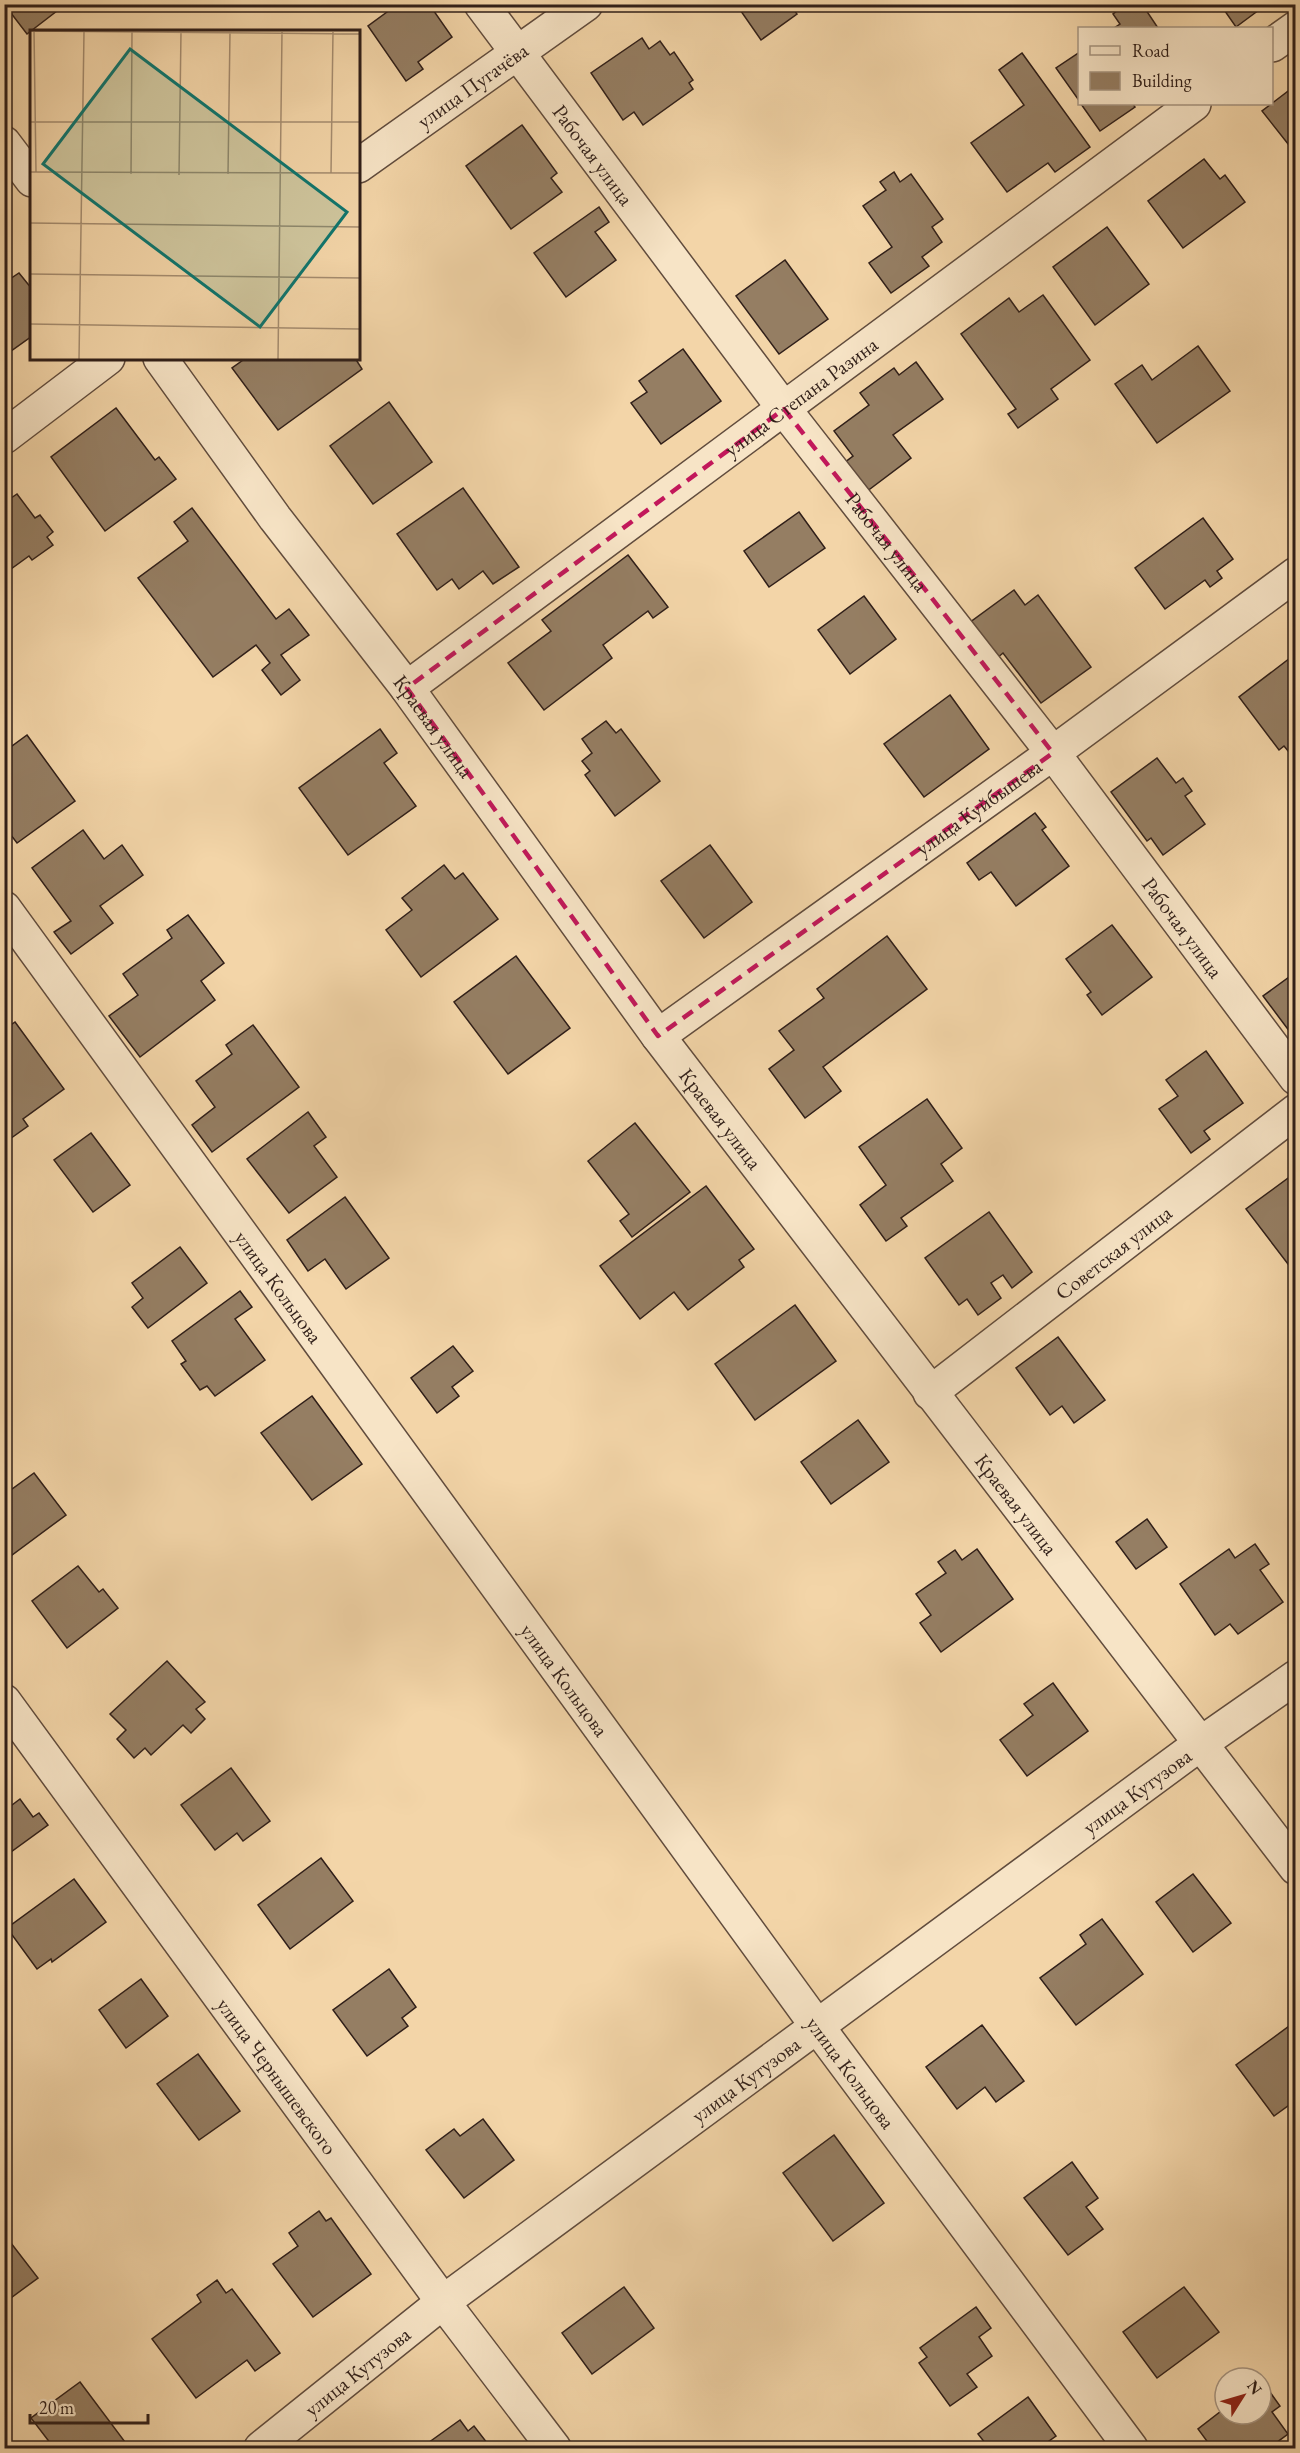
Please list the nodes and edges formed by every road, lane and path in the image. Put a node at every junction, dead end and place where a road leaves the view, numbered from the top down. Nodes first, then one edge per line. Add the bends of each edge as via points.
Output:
1 (481, 4) edge
2 (586, 4) edge
3 (1296, 28) edge
4 (1273, 44) edge
5 (518, 53) junction
6 (1193, 105) edge
7 (4, 142) edge
8 (360, 165) edge
9 (30, 177) edge
10 (105, 360) edge
11 (161, 360) edge
12 (784, 409) junction
13 (4, 437) edge
14 (1296, 574) edge
15 (407, 688) junction
16 (1053, 753) junction
17 (4, 908) edge
18 (658, 1036) junction
19 (1296, 1078) edge
20 (1296, 1111) edge
21 (930, 1393) junction
22 (1296, 1677) edge
23 (4, 1701) edge
24 (1200, 1744) junction
25 (1296, 1868) edge
26 (817, 2026) junction
27 (443, 2302) junction
28 (261, 2448) edge
29 (554, 2448) edge
30 (1131, 2448) edge

1 - 5 street, Рабочая улица
2 - 5 street, улица Пугачёва
3 - 4 street
5 - 8 street, улица Пугачёва
5 - 12 street, Рабочая улица
6 - 12 street, улица Степана Разина
7 - 9 street
10 - 13 street
11 - 15 street, Краевая улица via 275,518
12 - 15 street, улица Степана Разина
12 - 16 street, Рабочая улица
14 - 16 street, улица Куйбышева
15 - 18 street, Краевая улица
16 - 18 street, улица Куйбышева
16 - 19 street, Рабочая улица
17 - 26 street, улица Кольцова
18 - 21 street, Краевая улица
20 - 21 street, Советская улица
21 - 24 street, Краевая улица
22 - 24 street, улица Кутузова
23 - 27 street, улица Чернышевского
24 - 25 street, Краевая улица
24 - 26 street, улица Кутузова
26 - 27 street, улица Кутузова
26 - 30 street, улица Кольцова
27 - 28 street, улица Кутузова
27 - 29 street, улица Чернышевского

